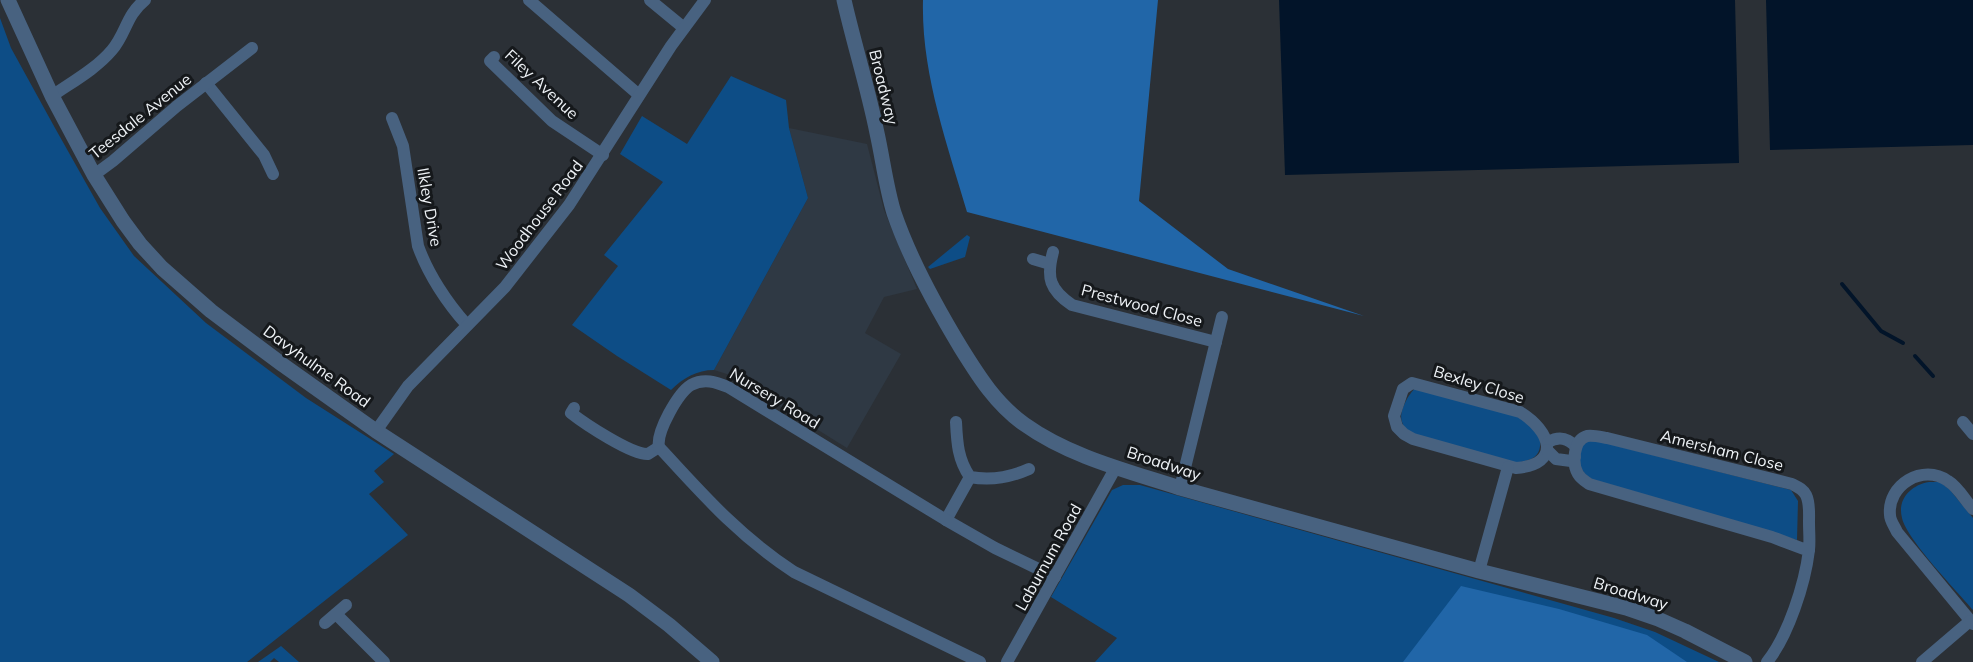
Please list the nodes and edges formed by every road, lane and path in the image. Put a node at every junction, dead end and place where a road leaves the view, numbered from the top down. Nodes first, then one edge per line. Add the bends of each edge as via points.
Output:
1 (8, 0) edge
2 (145, 0) edge
3 (529, 0) edge
4 (650, 0) edge
5 (705, 0) edge
6 (844, 0) edge
7 (684, 28) junction
8 (252, 48) dead end
9 (494, 57) dead end
10 (206, 83) junction
11 (639, 95) junction
12 (52, 96) junction
13 (392, 118) dead end
14 (603, 155) junction
15 (273, 174) dead end
16 (94, 175) junction
17 (1033, 259) dead end
18 (1222, 317) dead end
19 (467, 325) junction
20 (1216, 342) junction
21 (574, 408) dead end
22 (956, 422) dead end
23 (1963, 422) dead end
24 (376, 430) junction
25 (1973, 434) edge
26 (1548, 446) junction
27 (659, 447) junction
28 (1575, 452) junction
29 (1561, 461) joint
30 (1116, 467) junction
31 (1508, 467) junction
32 (1029, 469) dead end
33 (970, 477) junction
34 (1180, 488) junction
35 (1973, 509) edge
36 (946, 520) junction
37 (1809, 550) junction
38 (1479, 571) junction
39 (1055, 577) junction
40 (346, 605) dead end
41 (336, 614) junction
42 (325, 622) dead end
43 (1972, 622) edge
44 (384, 662) edge
45 (712, 662) edge
46 (980, 662) edge
47 (1007, 662) edge
48 (1745, 662) edge
49 (1767, 662) edge
50 (1922, 662) edge

1 - 12 street, Davyhulme Road
2 - 12 street via 128,17 109,53
3 - 11 street
4 - 7 street
5 - 7 street, Woodhouse Road
6 - 30 street, Broadway via 894,213 947,325 978,376 1005,409 1045,438
7 - 11 street, Woodhouse Road
8 - 10 street, Teesdale Avenue
9 - 14 street, Filey Avenue via 490,61 544,114
10 - 15 street, Teesdale Avenue via 264,155
10 - 16 street, Teesdale Avenue
11 - 14 street, Woodhouse Road
12 - 16 street, Davyhulme Road
13 - 19 street, Ilkley Drive via 403,146 418,246
14 - 19 street, Woodhouse Road via 520,269
16 - 24 street, Davyhulme Road via 140,244 179,285
17 - 20 street, Prestwood Close via 1052,258 1049,275 1053,288 1072,305
18 - 20 street, Prestwood Close
19 - 24 street, Woodhouse Road via 408,386
20 - 34 street, Prestwood Close
21 - 27 street via 571,413 587,425 638,453 648,454
22 - 33 street via 957,447
23 - 25 street
24 - 45 street, Davyhulme Road via 629,595
26 - 28 street, Bexley Close via 1557,438 1564,439 1572,442
26 - 29 street, Bexley Close
26 - 31 street, Bexley Close via 1533,464
26 - 31 street, Bexley Close via 1542,429 1520,412 1417,383 1403,389 1394,416 1404,434
27 - 36 street, Nursery Road via 661,428 683,392 699,382 718,382
27 - 46 street via 722,515 765,553 824,588
28 - 29 street, Amersham Close via 1571,461
28 - 37 street via 1578,473 1589,484
28 - 37 street, Amersham Close via 1588,436 1607,438 1801,488 1809,504
30 - 34 street, Broadway
30 - 39 street, Laburnum Road
31 - 38 street
32 - 33 street via 1014,476
33 - 36 street
34 - 38 street, Broadway
35 - 43 street via 1949,481 1927,473 1907,480 1897,490 1890,517 1897,532
36 - 39 street, Nursery Road
37 - 49 street, Amersham Close via 1786,632
38 - 48 street, Broadway via 1626,608 1658,619
39 - 47 street, Laburnum Road
40 - 41 street
41 - 42 street
41 - 44 street
43 - 50 street

